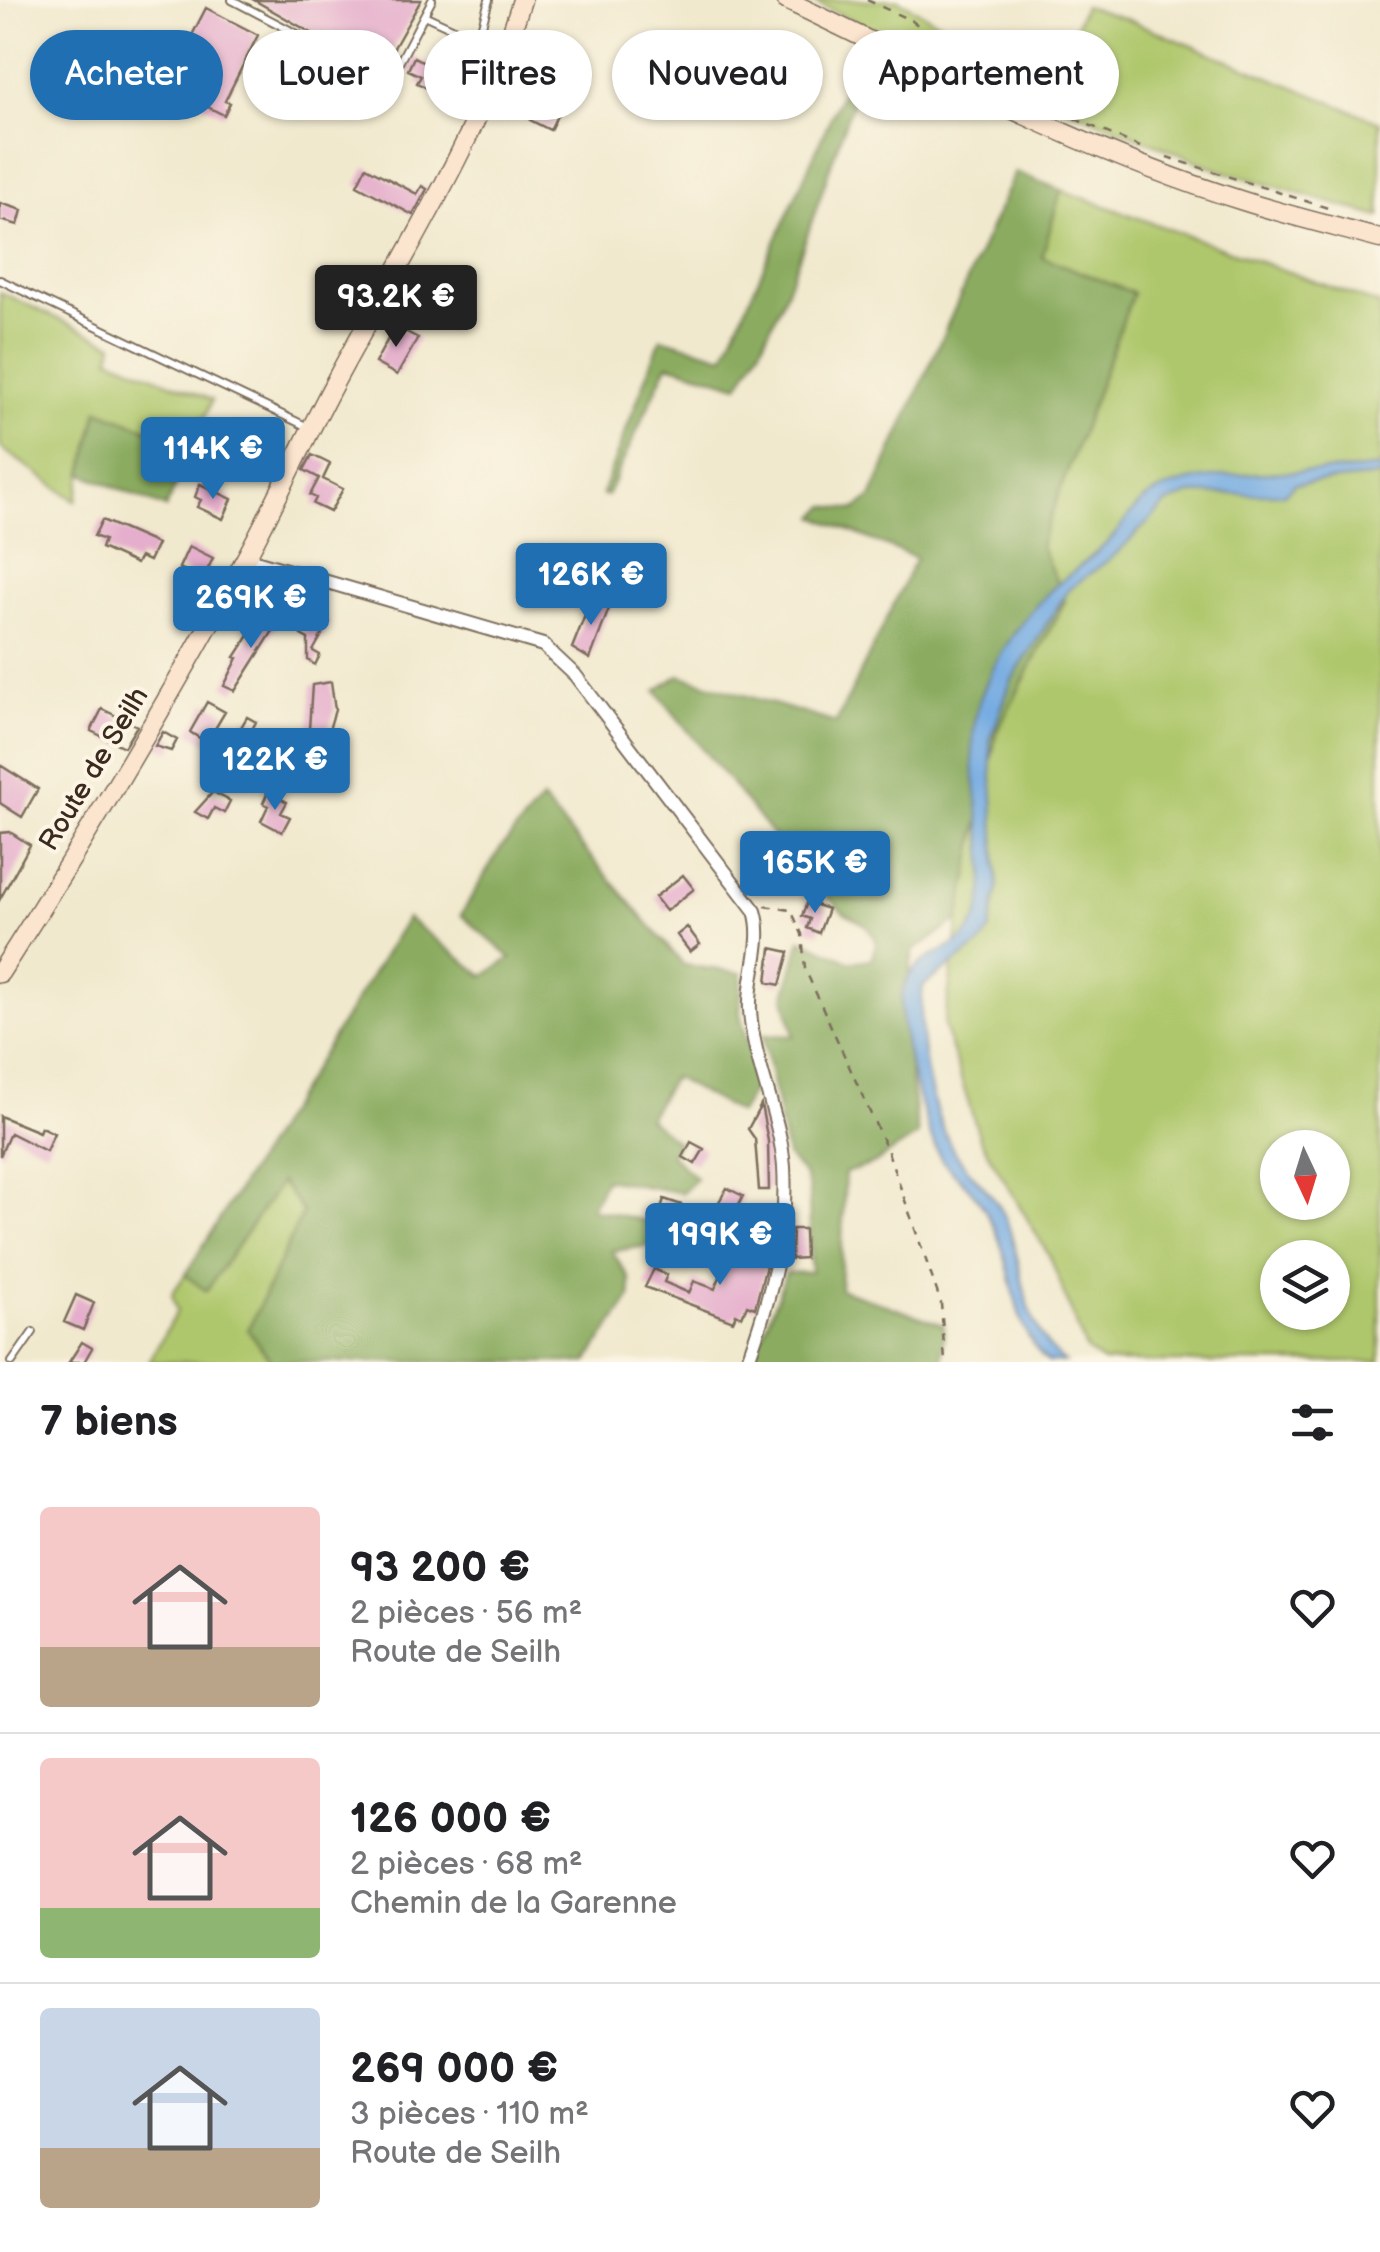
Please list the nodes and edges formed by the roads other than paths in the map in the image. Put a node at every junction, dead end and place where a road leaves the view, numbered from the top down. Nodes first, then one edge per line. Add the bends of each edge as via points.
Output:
1 (232, 0) edge
2 (432, 0) edge
3 (489, 0) edge
4 (522, 0) edge
5 (786, 0) edge
6 (424, 16) junction
7 (1380, 239) edge
8 (0, 280) edge
9 (310, 428) junction
10 (245, 558) junction
11 (0, 973) edge
12 (32, 1332) dead end
13 (12, 1362) edge
14 (747, 1362) edge

1 - 6 lane via 389,82
2 - 6 lane
3 - 6 lane via 478,40
4 - 9 street, Route de Seilh via 502,66 448,178
5 - 7 street via 1142,163 1238,200
8 - 9 lane
9 - 10 street, Route de Seilh
10 - 11 street, Route de Seilh via 85,841
10 - 14 street via 543,645 576,675 756,911 750,1010 784,1166 774,1280
12 - 13 lane

